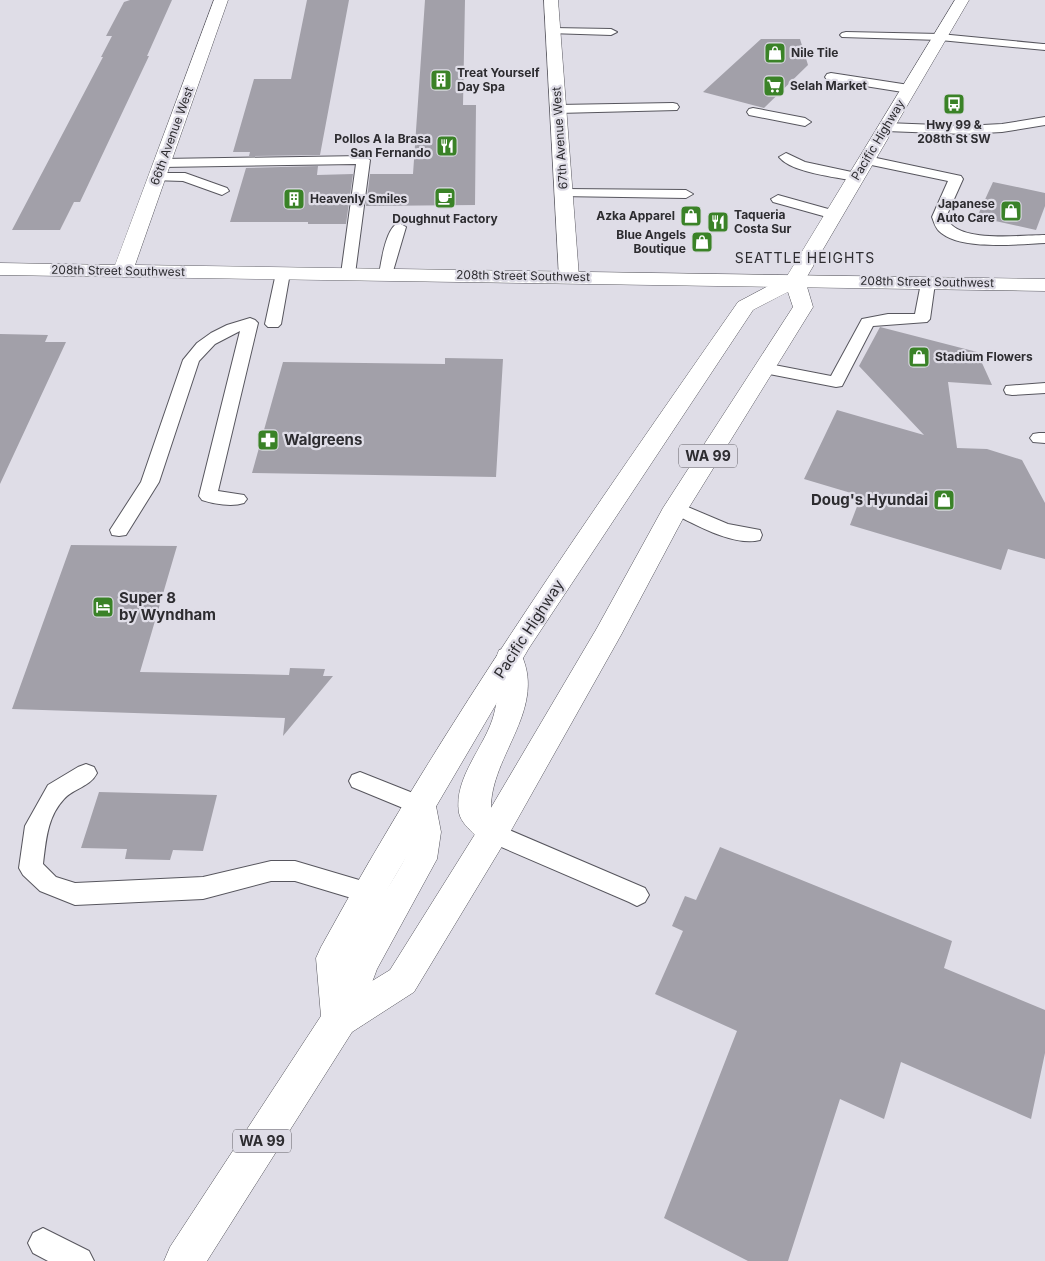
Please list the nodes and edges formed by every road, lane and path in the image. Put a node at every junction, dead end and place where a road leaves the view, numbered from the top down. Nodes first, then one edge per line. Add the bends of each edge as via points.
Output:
1 (221, 0) edge
2 (551, 0) edge
3 (962, 0) edge
4 (553, 31) junction
5 (611, 32) dead end
6 (846, 35) dead end
7 (940, 37) junction
8 (1043, 47) dead end
9 (831, 77) dead end
10 (909, 88) junction
11 (674, 107) dead end
12 (558, 109) junction
13 (753, 112) dead end
14 (1045, 121) edge
15 (806, 122) dead end
16 (886, 127) junction
17 (1002, 128) junction
18 (1045, 131) edge
19 (786, 157) dead end
20 (866, 160) junction
21 (160, 170) junction
22 (856, 177) junction
23 (222, 191) dead end
24 (564, 193) junction
25 (686, 194) dead end
26 (778, 199) dead end
27 (834, 215) junction
28 (398, 227) dead end
29 (1045, 239) edge
30 (0, 269) edge
31 (123, 271) junction
32 (283, 273) junction
33 (348, 274) junction
34 (386, 275) junction
35 (569, 277) junction
36 (795, 280) junction
37 (928, 282) junction
38 (1044, 287) edge
39 (273, 324) dead end
40 (764, 368) junction
41 (1045, 388) edge
42 (1012, 390) dead end
43 (238, 498) dead end
44 (676, 508) junction
45 (119, 530) dead end
46 (753, 535) dead end
47 (509, 658) junction
48 (86, 773) dead end
49 (360, 781) dead end
50 (420, 806) junction
51 (494, 833) junction
52 (368, 892) junction
53 (637, 895) dead end
54 (346, 1016) junction
55 (44, 1243) dead end
56 (79, 1261) edge
57 (184, 1261) edge

1 - 21 main road, 66th Avenue West
2 - 4 main road, 67th Avenue West
3 - 7 main road, Pacific Highway
4 - 5 lane
4 - 12 main road, 67th Avenue West
6 - 7 lane
7 - 8 lane
7 - 10 main road, Pacific Highway
9 - 10 lane
10 - 16 main road, Pacific Highway
11 - 12 lane
12 - 24 main road, 67th Avenue West
13 - 15 lane
14 - 17 lane
16 - 17 lane
16 - 20 main road, Pacific Highway
17 - 18 lane
19 - 22 lane via 801,165
20 - 22 main road, Pacific Highway
20 - 29 lane via 956,179 939,217 943,228 957,235
21 - 23 lane
21 - 31 main road, 66th Avenue West
21 - 33 lane via 363,160
22 - 27 main road, Pacific Highway
24 - 25 lane
24 - 35 main road, 67th Avenue West
26 - 27 lane
27 - 36 main road, Pacific Highway
28 - 34 lane
30 - 31 main road, 208th Street Southwest
31 - 32 main road, 208th Street Southwest
32 - 33 main road, 208th Street Southwest
32 - 39 lane
33 - 34 main road, 208th Street Southwest
34 - 35 main road, 208th Street Southwest
35 - 36 main road, 208th Street Southwest
36 - 37 main road, 208th Street Southwest
36 - 40 main road, WA 99 via 803,307
36 - 47 main road, Pacific Highway via 745,306
37 - 38 main road, 208th Street Southwest
37 - 40 lane via 922,318 867,322 836,382
40 - 44 main road, WA 99
41 - 42 lane
43 - 45 lane via 208,496 250,323 220,333 202,346 191,360 150,482
44 - 46 lane via 724,530
44 - 51 main road, WA 99
47 - 50 main road, Pacific Highway
47 - 51 main road via 511,700 506,720 478,778 475,795 475,814
48 - 52 lane via 56,792 36,826 30,868 48,884 75,894 203,888 271,871 295,871
49 - 50 lane
50 - 52 main road, Pacific Highway
50 - 54 main road via 427,830 421,859 362,963
51 - 53 lane
51 - 54 main road, WA 99 via 402,981
52 - 54 main road, Pacific Highway via 333,958
54 - 57 main road, WA 99
55 - 56 lane

